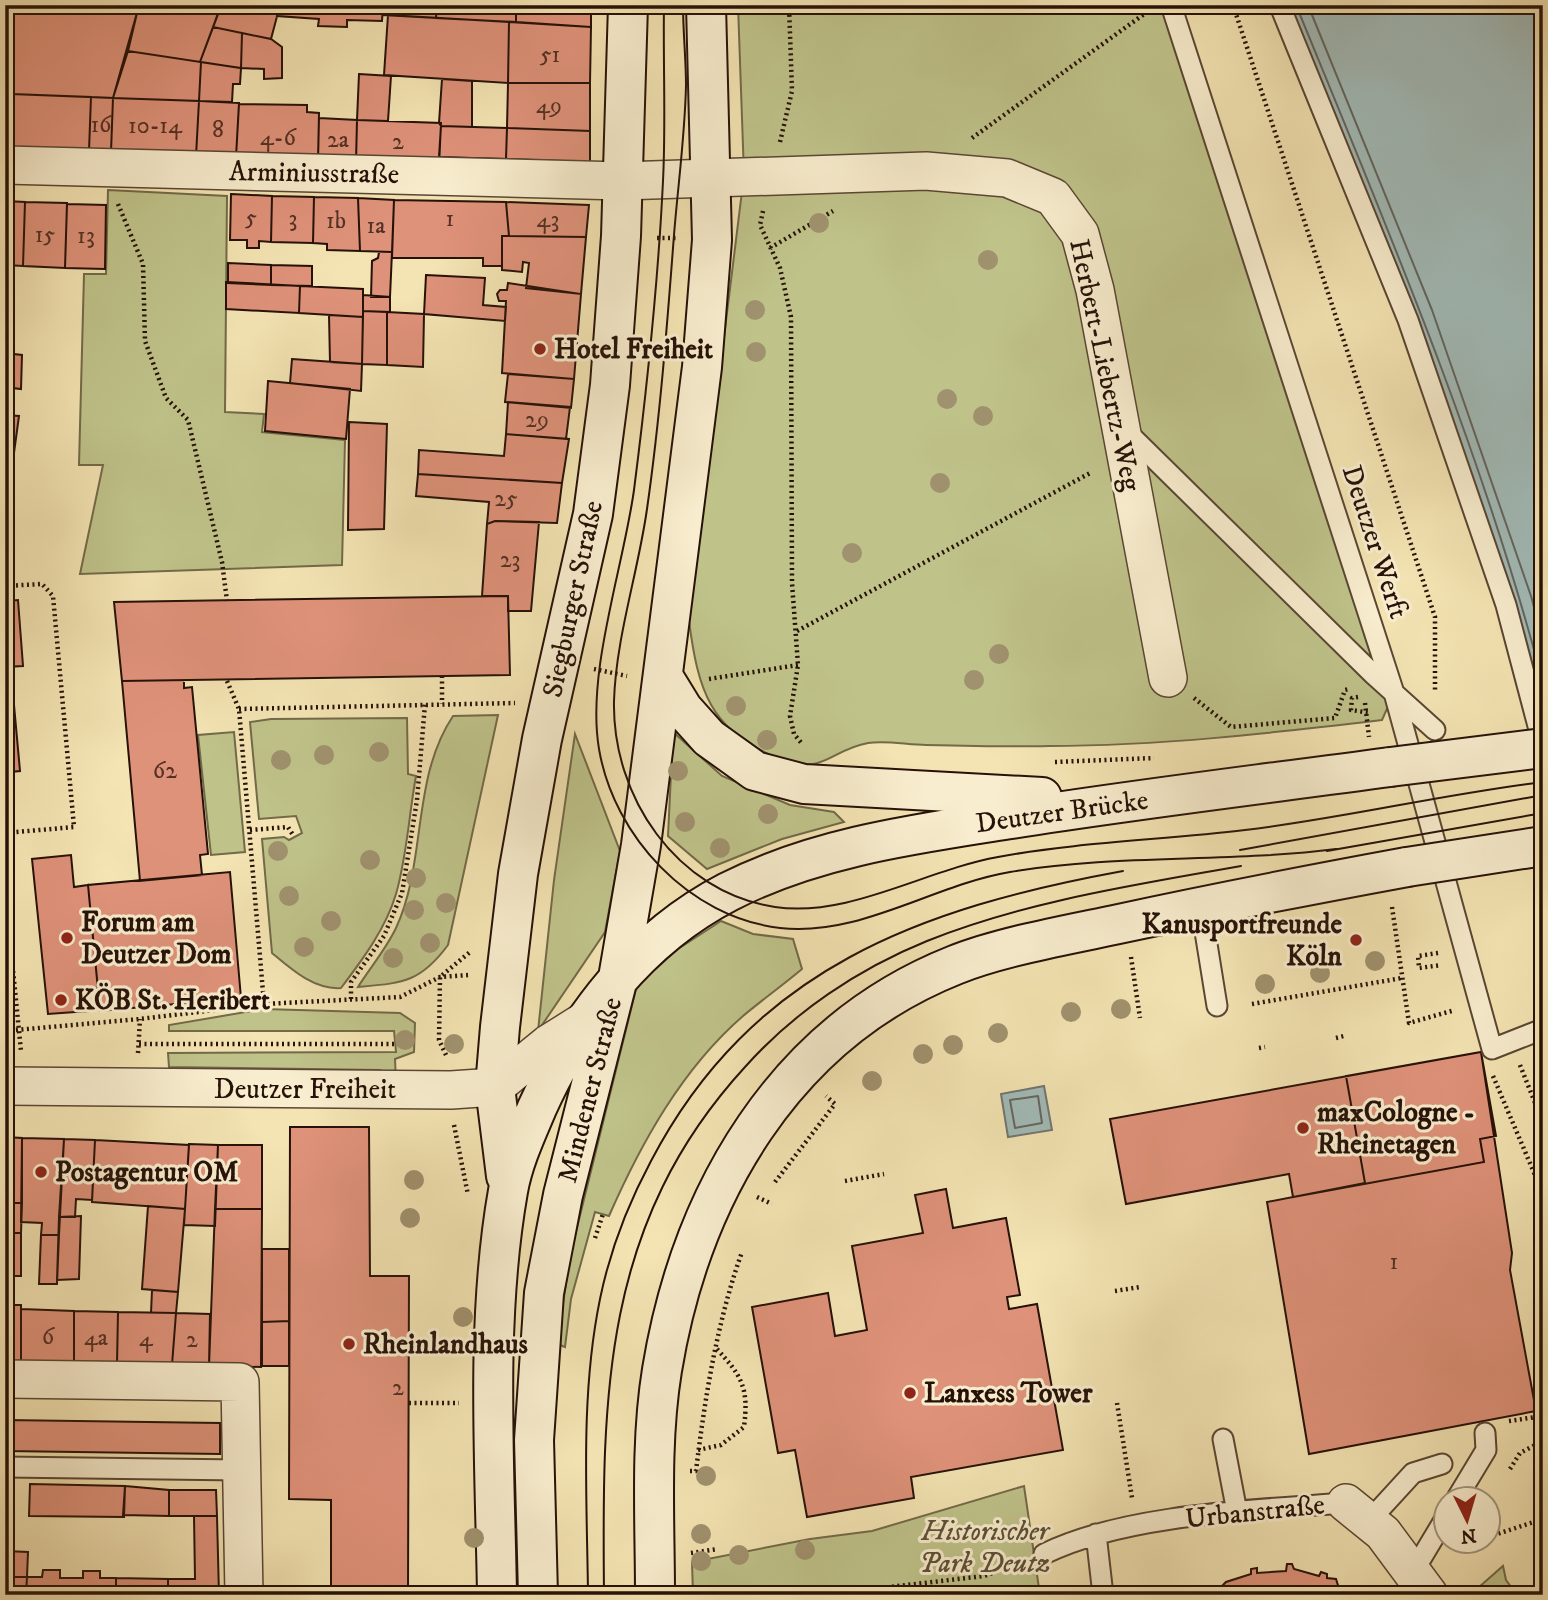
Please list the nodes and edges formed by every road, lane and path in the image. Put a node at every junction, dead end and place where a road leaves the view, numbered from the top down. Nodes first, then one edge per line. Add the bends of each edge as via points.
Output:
1 (628, 5) edge
2 (706, 5) edge
3 (789, 5) edge
4 (1156, 5) edge
5 (1171, 5) edge
6 (1233, 5) edge
7 (1282, 5) edge
8 (5, 165) edge
9 (117, 170) junction
10 (926, 171) junction
11 (772, 177) junction
12 (712, 179) junction
13 (622, 181) junction
14 (760, 225) dead end
15 (650, 237) dead end
16 (681, 239) dead end
17 (1123, 440) junction
18 (5, 586) edge
19 (227, 601) dead end
20 (797, 631) junction
21 (798, 665) junction
22 (591, 669) dead end
23 (1374, 675) junction
24 (442, 676) dead end
25 (664, 678) junction
26 (1168, 678) joint
27 (227, 681) dead end
28 (1394, 693) junction
29 (522, 703) dead end
30 (425, 704) junction
31 (442, 704) junction
32 (239, 709) junction
33 (1362, 713) dead end
34 (1435, 730) joint
35 (1543, 746) edge
36 (811, 748) dead end
37 (1380, 752) junction
38 (1136, 801) junction
39 (250, 830) junction
40 (5, 833) edge
41 (293, 835) dead end
42 (1543, 846) edge
43 (5, 889) edge
44 (1392, 907) dead end
45 (1196, 908) junction
46 (1463, 949) junction
47 (1130, 950) dead end
48 (470, 952) dead end
49 (1441, 965) dead end
50 (468, 975) dead end
51 (440, 977) junction
52 (618, 978) junction
53 (1402, 978) junction
54 (351, 999) junction
55 (264, 1004) junction
56 (1252, 1004) dead end
57 (1217, 1006) dead end
58 (1462, 1008) dead end
59 (1140, 1018) dead end
60 (140, 1019) junction
61 (583, 1022) junction
62 (1543, 1029) edge
63 (19, 1030) junction
64 (5, 1031) edge
65 (1344, 1036) dead end
66 (1336, 1038) dead end
67 (1511, 1042) junction
68 (398, 1044) dead end
69 (448, 1058) dead end
70 (1492, 1073) dead end
71 (5, 1086) edge
72 (495, 1087) junction
73 (831, 1110) dead end
74 (454, 1123) dead end
75 (1543, 1123) edge
76 (884, 1174) dead end
77 (845, 1181) dead end
78 (775, 1182) dead end
79 (508, 1188) junction
80 (1543, 1194) edge
81 (470, 1205) dead end
82 (742, 1252) dead end
83 (1140, 1287) dead end
84 (1115, 1291) dead end
85 (716, 1348) junction
86 (5, 1379) edge
87 (409, 1403) dead end
88 (1117, 1403) dead end
89 (446, 1404) dead end
90 (1543, 1416) edge
91 (1510, 1421) dead end
92 (1485, 1433) dead end
93 (1223, 1439) dead end
94 (1543, 1441) edge
95 (698, 1450) junction
96 (1520, 1453) dead end
97 (1442, 1464) dead end
98 (5, 1467) edge
99 (241, 1469) junction
100 (682, 1472) dead end
101 (1130, 1484) dead end
102 (1466, 1484) edge
103 (1237, 1511) junction
104 (1357, 1512) junction
105 (1543, 1519) edge
106 (1502, 1533) edge
107 (1096, 1534) junction
108 (718, 1549) dead end
109 (1044, 1554) joint
110 (1432, 1554) edge
111 (682, 1555) dead end
112 (1421, 1583) edge
113 (244, 1595) edge
114 (497, 1595) edge
115 (538, 1595) edge
116 (655, 1595) edge
117 (821, 1595) edge
118 (1104, 1595) edge

1 - 13 main road, Siegburger Straße
2 - 12 main road
3 - 11 path via 792,91
4 - 10 path
5 - 28 lane, Deutzer Werft
6 - 34 path via 1435,617
7 - 35 lane via 1408,320 1506,605
8 - 9 street, Arminiusstraße
9 - 13 street, Arminiusstraße
9 - 19 path via 117,202 144,264 145,341 166,398 188,420
10 - 11 street, Herbert-Liebertz-Weg
10 - 17 street, Herbert-Liebertz-Weg via 1007,178 1053,197 1080,234
11 - 12 street, Herbert-Liebertz-Weg
12 - 13 street, Herbert-Liebertz-Weg
12 - 25 main road via 709,294
13 - 72 main road, Siegburger Straße via 610,385 593,514 542,739 518,874
14 - 20 path via 780,268 791,317 792,583
15 - 16 path
17 - 20 path
17 - 23 lane
17 - 26 street, Herbert-Liebertz-Weg
18 - 40 path via 42,584 53,596 74,827
20 - 21 path
21 - 25 path via 710,680
21 - 36 path via 790,716 794,734
22 - 25 path
23 - 26 path via 1345,690 1335,718 1231,727
23 - 28 lane
24 - 31 path
25 - 38 main road via 709,738 755,771 792,781 866,789
25 - 52 main road
27 - 32 path
28 - 34 lane
28 - 46 lane, Deutzer Werft
29 - 31 path
30 - 31 path
30 - 32 path
30 - 54 path via 417,800 402,893 384,936 351,982
32 - 39 path
33 - 37 path, bridge via 1351,710 1352,698 1365,703
35 - 37 main road, Deutzer Brücke, bridge
37 - 38 main road, Deutzer Brücke
38 - 52 main road, Deutzer Brücke via 946,829 794,863 709,903 673,928
39 - 41 path via 288,827
39 - 55 path
42 - 45 main road, bridge
43 - 63 path
44 - 53 path
45 - 57 lane
45 - 116 main road via 1068,935 944,970 876,1004 830,1040 757,1120 730,1167 678,1294 662,1372 655,1473
46 - 49 path via 1418,956 1419,968
46 - 67 lane, Deutzer Werft via 1493,1049
47 - 59 path
48 - 51 path
50 - 51 path
51 - 54 path via 400,997
51 - 69 path via 439,1040
52 - 61 main road, Mindener Straße
52 - 115 main road, Mindener Straße via 563,1195 544,1293 534,1440
53 - 56 path
53 - 58 path via 1409,1023
54 - 55 path
55 - 60 path
60 - 63 path
60 - 68 path via 139,1044
61 - 72 street
61 - 79 main road, Mindener Straße via 549,1082
62 - 67 lane
63 - 64 path
65 - 66 path
67 - 75 path
70 - 80 path
71 - 72 street, Deutzer Freiheit
72 - 79 main road, Siegburger Straße
73 - 78 path
74 - 81 path
76 - 77 path
79 - 114 main road, Mindener Straße via 496,1329
82 - 85 path
83 - 84 path
85 - 95 path
85 - 95 path via 738,1373 746,1392 744,1427 721,1445
86 - 99 street via 240,1382
87 - 89 path
88 - 101 path
90 - 91 path
92 - 102 lane via 1486,1450
93 - 103 lane
94 - 96 path
95 - 100 path via 696,1471
97 - 104 lane via 1413,1473
98 - 99 lane
99 - 113 street
103 - 104 lane, Urbanstraße
103 - 107 lane, Urbanstraße
104 - 112 street via 1384,1533
105 - 106 path
107 - 109 lane, Urbanstraße
107 - 118 lane
108 - 111 path
109 - 117 path via 984,1576
110 - 112 lane

